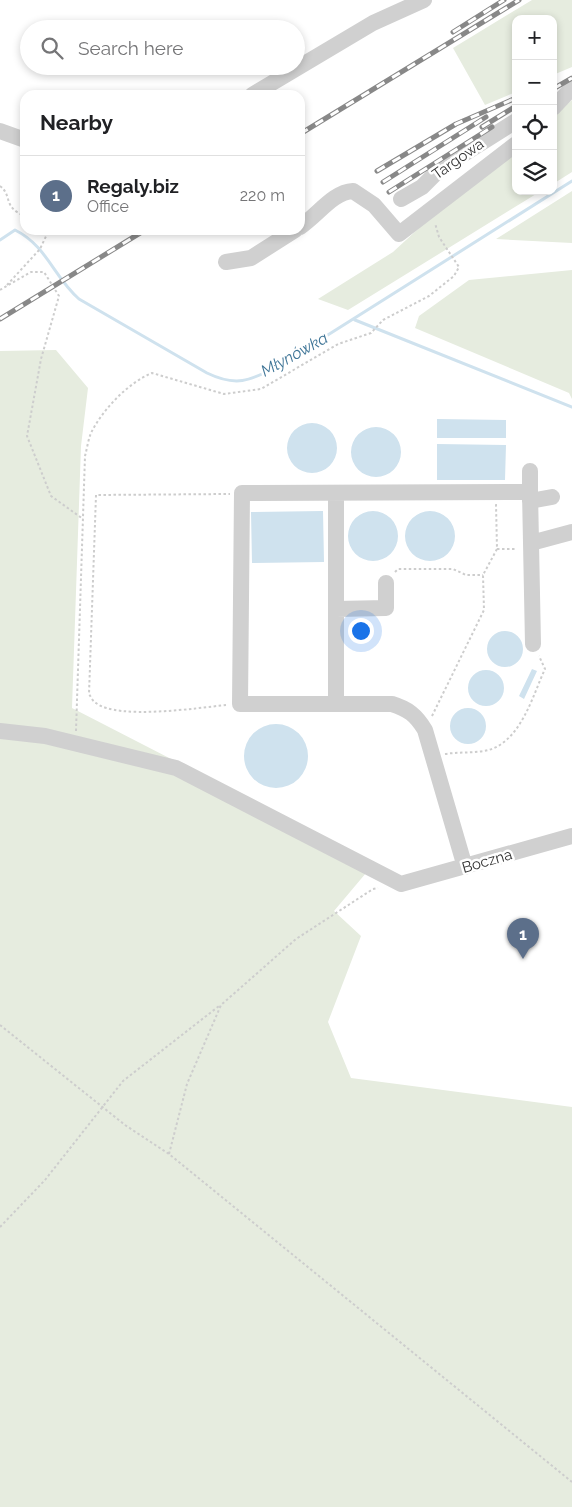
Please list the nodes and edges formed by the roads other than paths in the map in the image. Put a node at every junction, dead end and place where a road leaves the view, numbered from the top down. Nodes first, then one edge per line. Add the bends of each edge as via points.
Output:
1 (424, 0) edge
2 (305, 63) edge
3 (286, 75) edge
4 (572, 87) edge
5 (260, 90) edge
6 (557, 96) edge
7 (556, 105) edge
8 (512, 124) edge
9 (0, 131) edge
10 (20, 138) edge
11 (512, 147) edge
12 (401, 199) dead end
13 (305, 223) edge
14 (287, 235) edge
15 (226, 262) dead end
16 (530, 472) dead end
17 (336, 493) junction
18 (530, 497) junction
19 (552, 497) dead end
20 (572, 532) edge
21 (531, 543) junction
22 (386, 583) road end
23 (336, 609) junction
24 (533, 644) road end
25 (336, 704) junction
26 (0, 731) edge
27 (572, 836) edge
28 (465, 867) junction

1 - 2 street via 373,23
3 - 5 street
4 - 6 street
4 - 7 street
8 - 12 street, Targowa via 440,169 422,187
9 - 10 street
11 - 13 street via 399,234 374,205 354,191 339,193
14 - 15 street via 252,258
16 - 18 street
17 - 18 street via 496,492
17 - 23 street
17 - 25 street via 242,493 240,704
18 - 19 street
18 - 21 street
20 - 21 street
21 - 24 street
22 - 23 street via 386,608
23 - 25 street
25 - 28 street via 392,704 417,717 425,730
26 - 28 street, Boczna via 45,736 176,768 401,884
27 - 28 street, Boczna

